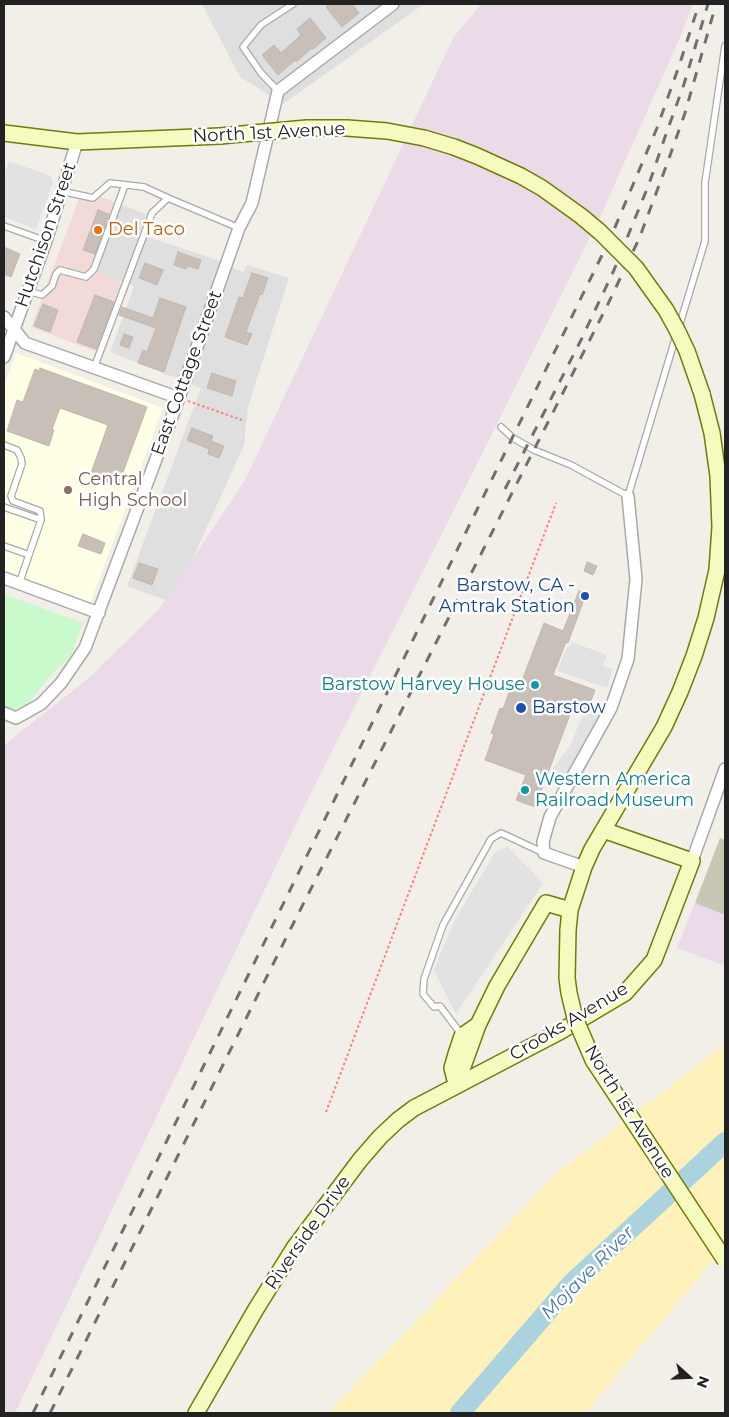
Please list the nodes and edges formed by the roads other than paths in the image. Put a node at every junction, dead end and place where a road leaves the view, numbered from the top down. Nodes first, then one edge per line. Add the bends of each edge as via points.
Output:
1 (293, 4) edge
2 (393, 4) edge
3 (725, 46) edge
4 (278, 91) junction
5 (4, 133) edge
6 (77, 142) junction
7 (125, 185) junction
8 (62, 190) junction
9 (168, 198) junction
10 (4, 226) edge
11 (239, 228) junction
12 (46, 241) junction
13 (28, 291) junction
14 (4, 317) edge
15 (14, 330) junction
16 (4, 357) edge
17 (94, 368) junction
18 (179, 398) junction
19 (501, 427) dead end
20 (4, 445) edge
21 (628, 496) junction
22 (4, 507) edge
23 (41, 520) junction
24 (4, 546) edge
25 (29, 555) junction
26 (4, 578) edge
27 (19, 584) junction
28 (99, 613) junction
29 (4, 713) edge
30 (725, 769) edge
31 (603, 830) junction
32 (544, 853) junction
33 (692, 861) junction
34 (584, 867) junction
35 (570, 910) junction
36 (478, 1025) junction
37 (462, 1036) junction
38 (456, 1086) junction
39 (725, 1260) edge
40 (196, 1413) edge

1 - 4 lane via 261,25 243,47 261,74
2 - 4 street
3 - 21 lane via 705,183 705,241
4 - 11 street, East Cottage Street via 252,203
5 - 6 main road, North 1st Avenue
6 - 8 street, Hutchison Street
6 - 31 main road, North 1st Avenue, bridge via 220,136 307,128 387,131 424,138 477,156 542,188 606,237 636,268 677,330 702,394 712,432 718,476 720,527 717,570 694,656 664,726
7 - 8 lane via 110,183 93,198
7 - 9 lane via 144,188
7 - 13 lane via 94,269 86,277 60,270 52,286 42,295
8 - 12 street, Hutchison Street
9 - 11 lane
9 - 17 lane via 152,213
10 - 12 lane
11 - 18 street, East Cottage Street
12 - 13 street, Hutchison Street
13 - 15 street, Hutchison Street
14 - 15 street
15 - 16 street, Hutchison Street
15 - 17 street via 25,344
17 - 18 street
18 - 28 street, East Cottage Street
19 - 21 lane via 534,450 571,464
20 - 23 lane via 17,450 22,464 11,496 13,501 40,511
21 - 32 street via 636,579 628,659 611,708 550,817 543,842
22 - 23 lane
23 - 25 lane
24 - 25 lane
25 - 27 lane
26 - 27 street
27 - 28 street
28 - 29 street, East Cottage Street via 85,648 41,704 16,718
30 - 33 street, Crooks Avenue
31 - 33 main road
31 - 34 main road, North 1st Avenue
32 - 34 street
32 - 37 lane via 501,833 491,839 443,925 424,979 423,994 434,1006 440,1006
33 - 38 main road, Crooks Avenue via 654,960 625,993
34 - 35 main road, North 1st Avenue
35 - 36 main road via 546,903
35 - 39 main road, North 1st Avenue, bridge via 569,993 575,1018 593,1060
36 - 37 main road
36 - 38 main road
37 - 38 main road via 452,1068
38 - 40 main road, Riverside Drive via 398,1120 360,1160 294,1248

